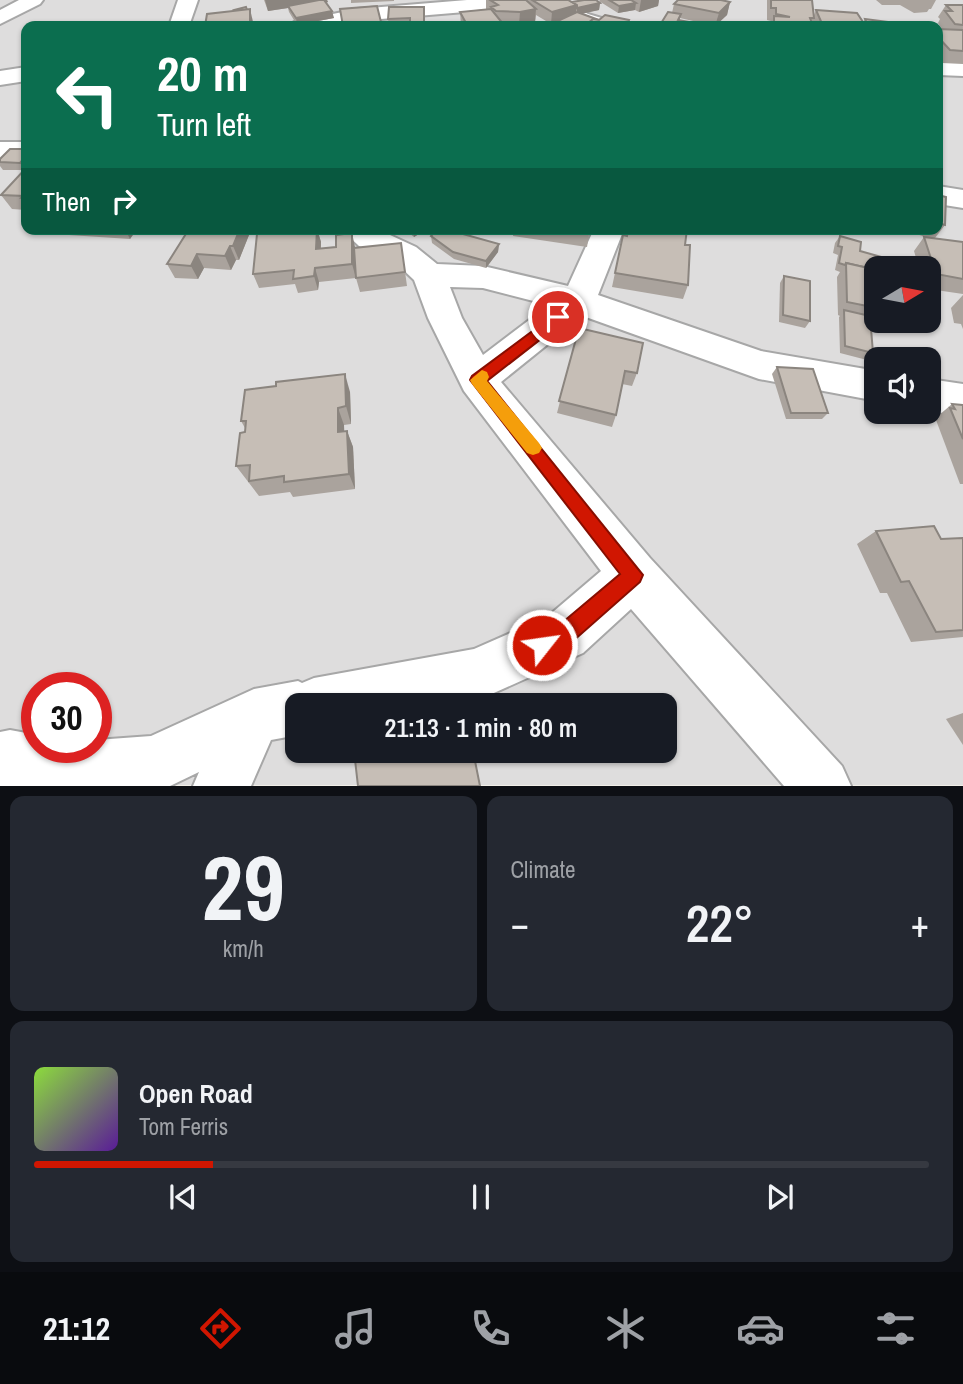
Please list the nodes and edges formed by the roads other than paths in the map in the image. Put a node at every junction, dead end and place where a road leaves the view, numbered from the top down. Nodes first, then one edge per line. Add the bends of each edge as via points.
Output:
1 (33, 0) edge
2 (188, 0) edge
3 (0, 18) edge
4 (181, 21) edge
5 (326, 21) edge
6 (591, 21) edge
7 (21, 75) edge
8 (0, 78) edge
9 (0, 150) edge
10 (21, 150) edge
11 (943, 196) edge
12 (963, 199) edge
13 (364, 235) edge
14 (606, 235) edge
15 (429, 275) junction
16 (579, 301) junction
17 (477, 380) junction
18 (864, 384) edge
19 (941, 397) edge
20 (963, 400) edge
21 (633, 575) junction
22 (379, 693) edge
23 (276, 712) edge
24 (0, 760) edge
25 (222, 786) edge
26 (822, 786) edge

1 - 3 street
2 - 4 street
5 - 6 street via 526,1 556,3
7 - 8 street
9 - 10 street
11 - 12 street
13 - 15 street via 405,254
14 - 16 street
15 - 16 street via 483,277
15 - 17 street
16 - 17 street
16 - 18 street via 759,365
17 - 21 street
19 - 20 street
21 - 22 street via 565,635 476,675
21 - 26 street
23 - 24 street via 154,764 75,770
23 - 25 street

